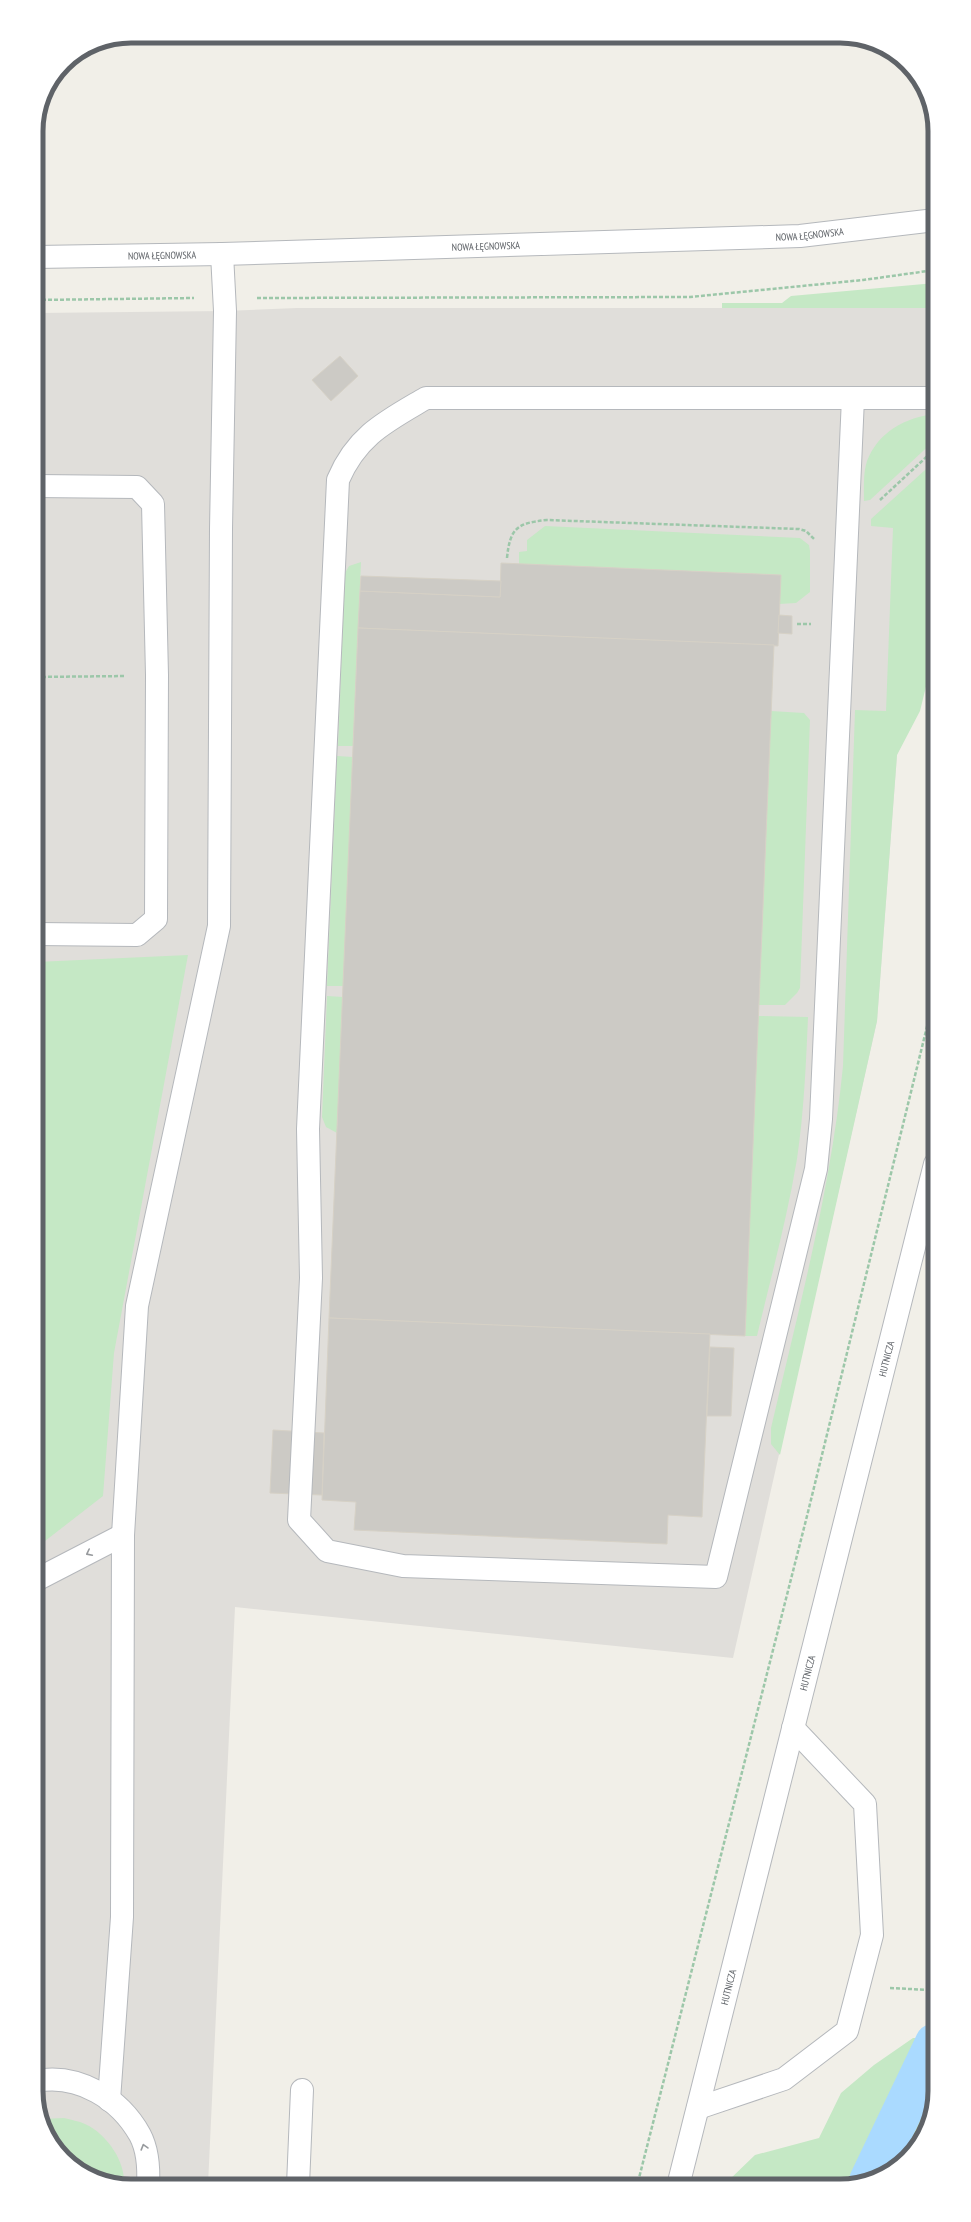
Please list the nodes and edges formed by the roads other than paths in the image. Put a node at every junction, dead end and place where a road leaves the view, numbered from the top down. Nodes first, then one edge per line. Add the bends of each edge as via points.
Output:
1 (928, 221) edge
2 (222, 254) junction
3 (43, 256) edge
4 (853, 398) junction
5 (928, 398) edge
6 (43, 486) edge
7 (43, 934) edge
8 (928, 1192) edge
9 (123, 1535) junction
10 (43, 1576) edge
11 (793, 1728) junction
12 (43, 2081) edge
13 (302, 2090) dead end
14 (110, 2100) junction
15 (698, 2108) junction
16 (148, 2179) edge
17 (298, 2179) edge
18 (680, 2179) edge

1 - 2 street, NOWA ŁĘGNOWSKA via 800,236
2 - 3 street, NOWA ŁĘGNOWSKA
2 - 9 street via 225,311 219,926 137,1306
4 - 4 street via 821,1119 816,1169 716,1577 402,1566 327,1551 299,1520 311,1278 309,1122 338,480 346,461 373,430 426,398
4 - 5 street
6 - 7 street via 137,487 153,504 157,675 156,919 137,935
8 - 11 street, HUTNICZA
9 -> 10 street
9 - 14 street via 122,1917
11 - 15 street, HUTNICZA
11 - 15 street via 865,1804 872,1935 847,2030 784,2079
12 - 14 street via 69,2081 98,2091
13 - 17 street
16 -> 14 street via 149,2166 140,2136 123,2110
15 - 18 street, HUTNICZA

